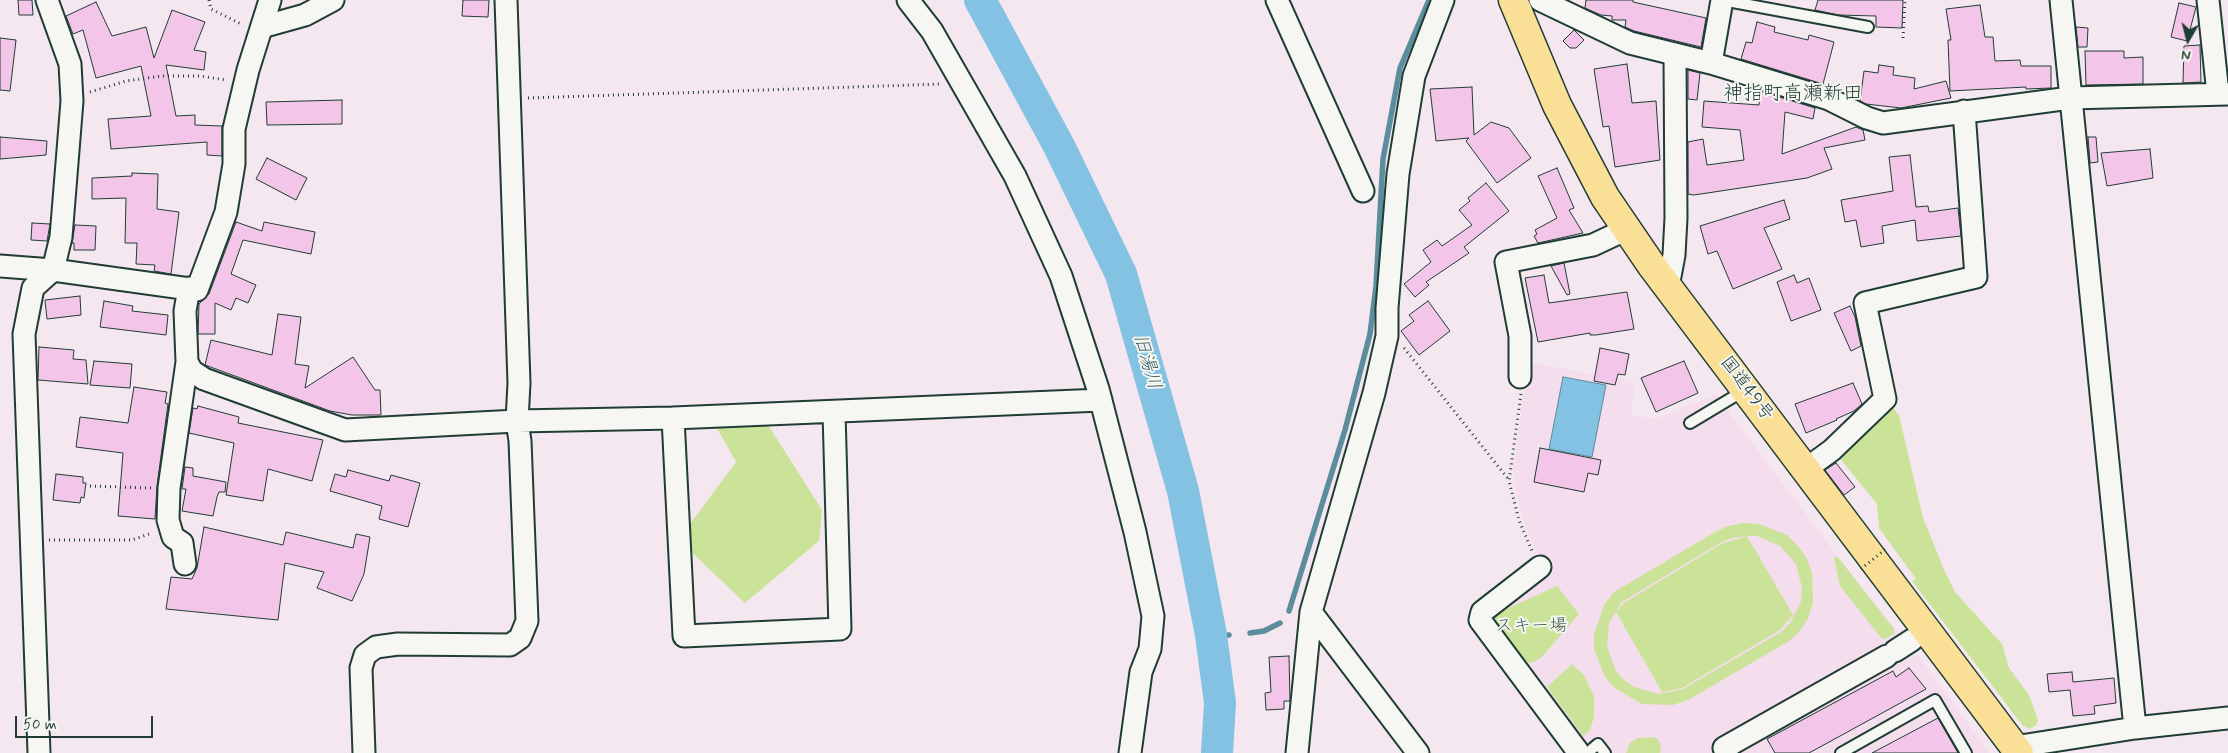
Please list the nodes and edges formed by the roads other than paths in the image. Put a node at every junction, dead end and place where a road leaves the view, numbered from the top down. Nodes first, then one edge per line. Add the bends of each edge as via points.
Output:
1 (47, 0) edge
2 (270, 0) edge
3 (333, 0) edge
4 (506, 0) edge
5 (908, 0) edge
6 (1277, 0) edge
7 (1443, 0) edge
8 (1513, 0) edge
9 (1540, 0) edge
10 (1722, 0) edge
11 (2061, 0) edge
12 (2208, 0) edge
13 (1868, 27) dead end
14 (261, 30) junction
15 (1675, 56) junction
16 (1711, 63) junction
17 (2223, 94) edge
18 (2070, 98) junction
19 (1964, 111) junction
20 (1363, 191) dead end
21 (1627, 230) junction
22 (0, 266) edge
23 (53, 270) junction
24 (1668, 287) junction
25 (189, 288) junction
26 (187, 362) junction
27 (1520, 377) road end
28 (1746, 390) junction
29 (1101, 400) junction
30 (834, 412) junction
31 (673, 418) junction
32 (517, 421) junction
33 (1690, 423) dead end
34 (1806, 469) junction
35 (185, 564) dead end
36 (1540, 567) road end
37 (1311, 612) junction
38 (1898, 649) dead end
39 (2228, 718) edge
40 (2135, 728) junction
41 (2017, 750) edge
42 (1590, 752) edge
43 (39, 753) edge
44 (364, 753) edge
45 (1130, 753) edge
46 (1297, 753) edge
47 (1418, 753) edge
48 (1727, 753) edge
49 (1841, 753) edge
50 (1966, 753) edge

1 - 23 street via 70,64 72,101 61,237
2 - 14 street
3 - 14 street via 305,15
4 - 32 street via 519,383
5 - 29 street via 932,31 1015,176 1061,276
6 - 20 street
7 - 37 street via 1414,76 1398,174 1387,336 1374,393
8 - 21 highway, 国道49号 via 1557,105 1604,197
9 - 15 street via 1630,43
10 - 13 lane
10 - 16 street
11 - 18 street
12 - 17 street
14 - 25 street via 234,129 234,164 226,212 197,290
15 - 16 street
15 - 24 street via 1676,218
16 - 19 street via 1829,99 1883,123
17 - 18 street
18 - 19 street
18 - 40 street
19 - 34 street via 1976,277 1865,303 1885,399 1832,450
21 - 24 highway, 国道49号
21 - 27 street via 1593,245 1506,262 1520,336
22 - 23 street
23 - 25 street
23 - 43 street via 33,288 24,334
24 - 28 highway, 国道49号
25 - 26 street via 185,311
26 - 32 street via 192,371 204,379 345,430
26 - 35 street via 169,488 168,520 173,537 182,543
28 - 33 lane
28 - 34 highway, 国道49号
29 - 30 street
29 - 45 street via 1153,616 1150,649 1141,672
30 - 31 street
30 - 31 street via 840,629 684,636
31 - 32 street
32 - 44 street via 527,620 520,638 510,645 398,644 376,647 364,655 361,668
34 - 41 highway, 国道49号
36 - 42 street via 1482,612 1480,620
37 - 46 street
37 - 47 street
38 - 48 street via 1821,702 1724,748
39 - 40 street
40 - 41 street
49 - 50 lane via 1935,700

